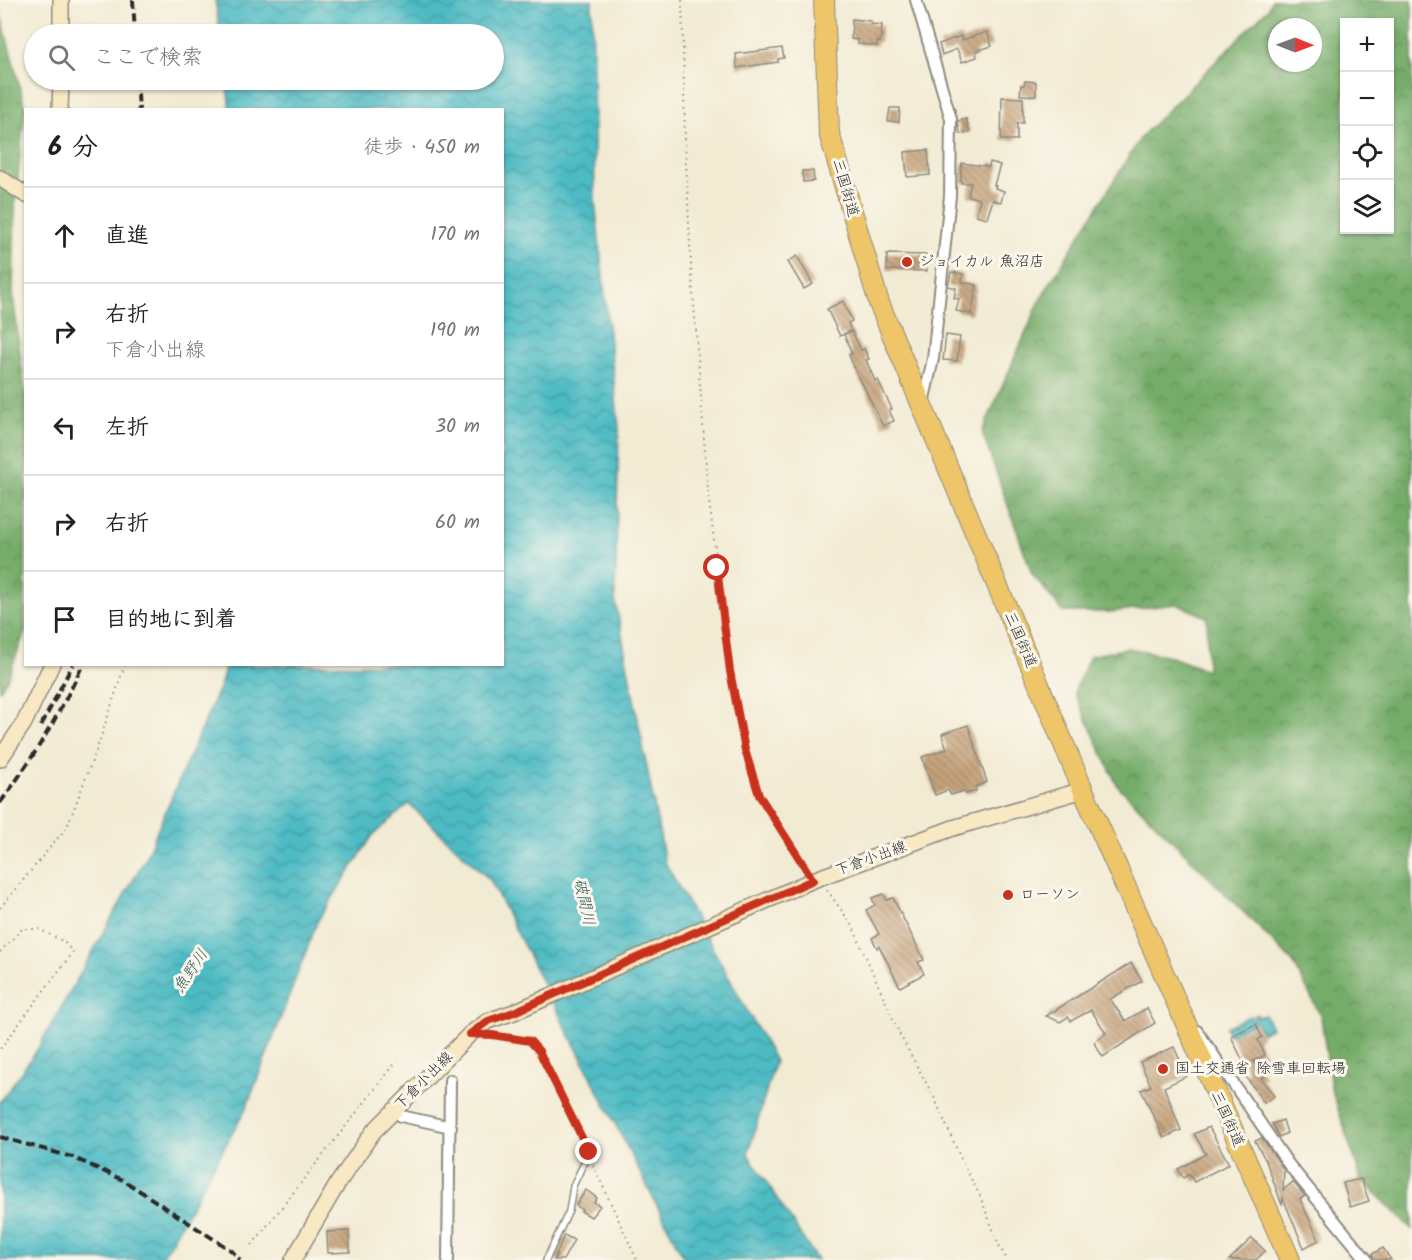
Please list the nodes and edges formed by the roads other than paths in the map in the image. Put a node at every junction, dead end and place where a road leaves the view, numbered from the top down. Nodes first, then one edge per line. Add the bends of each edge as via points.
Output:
1 (61, 0) edge
2 (824, 0) edge
3 (916, 0) edge
4 (61, 24) edge
5 (61, 90) edge
6 (60, 108) edge
7 (0, 178) edge
8 (24, 194) edge
9 (922, 406) junction
10 (51, 666) edge
11 (0, 759) edge
12 (1083, 790) junction
13 (1173, 997) junction
14 (450, 1080) dead end
15 (395, 1110) junction
16 (451, 1127) junction
17 (589, 1152) road end
18 (293, 1260) edge
19 (448, 1260) edge
20 (546, 1260) edge
21 (1290, 1260) edge
22 (1367, 1260) edge

1 - 4 main road
2 - 9 highway, 三国街道 via 829,133 879,303
3 - 9 street via 951,119 949,207 933,359
5 - 6 main road
7 - 8 main road
9 - 12 highway, 三国街道
10 - 11 main road via 24,723
12 - 13 highway, 三国街道
12 - 15 main road, 下倉小出線 via 953,828 812,881 488,1021 470,1034
13 - 21 highway, 三国街道
13 - 22 street via 1289,1165
14 - 16 street
15 - 16 street via 401,1116
15 - 18 main road, 下倉小出線 via 374,1132 338,1183
16 - 19 street
17 - 20 lane via 573,1186 569,1211

